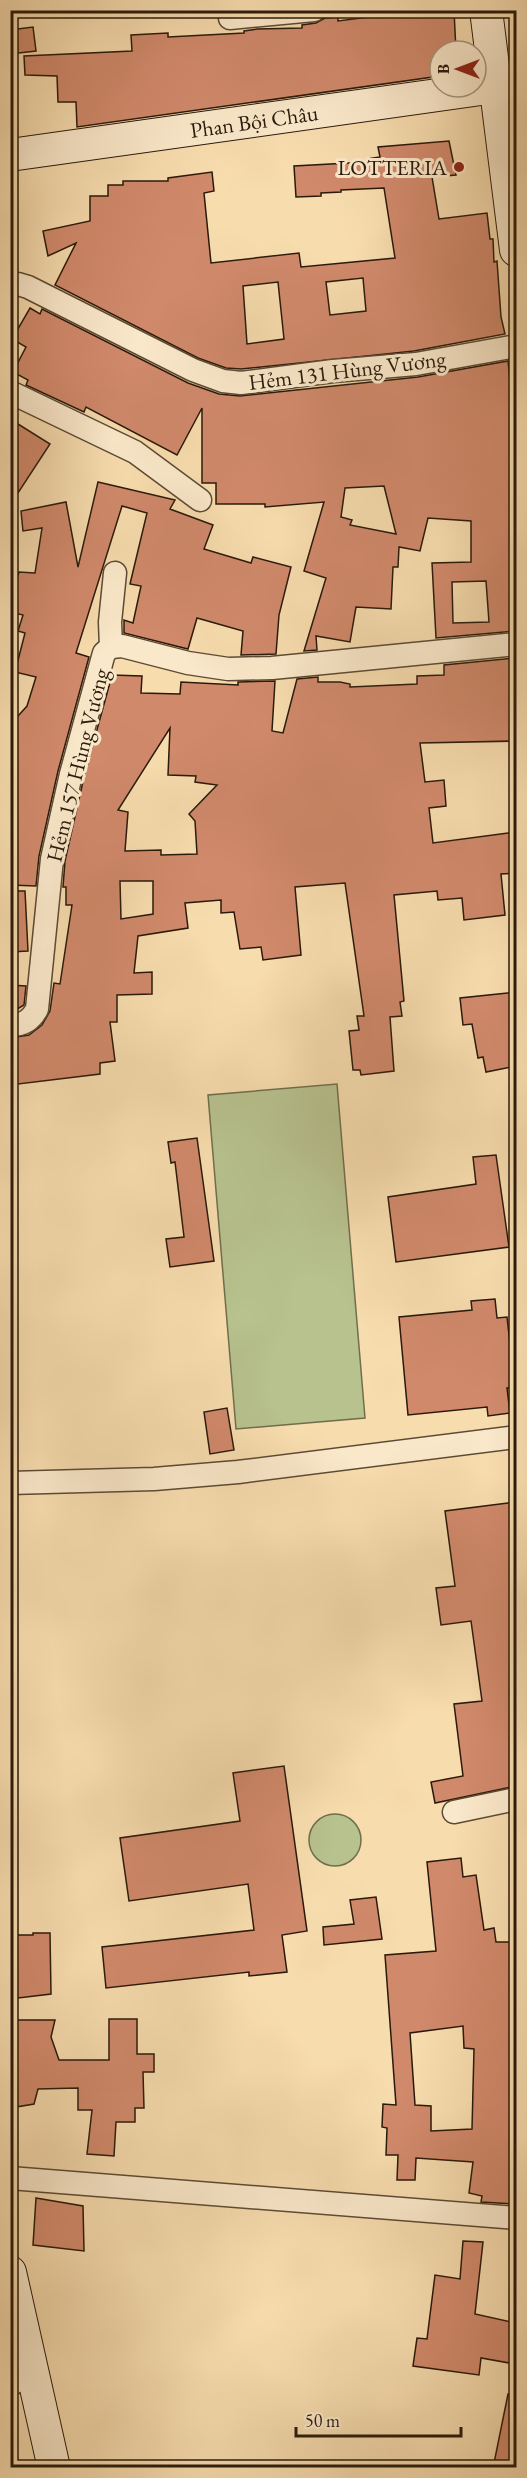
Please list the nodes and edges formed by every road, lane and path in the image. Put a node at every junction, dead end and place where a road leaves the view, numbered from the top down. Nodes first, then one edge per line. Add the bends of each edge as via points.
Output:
1 (314, 10) edge
2 (486, 10) edge
3 (230, 18) dead end
4 (507, 85) edge
5 (10, 155) edge
6 (516, 250) edge
7 (14, 285) edge
8 (516, 346) edge
9 (10, 392) edge
10 (200, 500) dead end
11 (115, 573) dead end
12 (516, 644) edge
13 (111, 647) junction
14 (10, 1024) edge
15 (516, 1437) edge
16 (10, 1483) edge
17 (516, 1799) edge
18 (454, 1812) dead end
19 (10, 2178) edge
20 (516, 2218) edge
21 (10, 2272) edge
22 (22, 2379) edge
23 (54, 2468) edge

1 - 3 street
2 - 4 street
4 - 5 street, Phan Bội Châu
4 - 6 street
7 - 8 street, Hẻm 131 Hùng Vương via 224,381 241,383 416,364
9 - 10 street via 135,452
11 - 13 street
12 - 13 street, Hẻm 157 Hùng Vương via 228,669 122,646
13 - 14 street, Hẻm 157 Hùng Vương via 105,653 60,818 52,859 37,1009 26,1022
15 - 16 street via 238,1472
17 - 18 street
19 - 20 street
21 - 22 street
22 - 23 street

